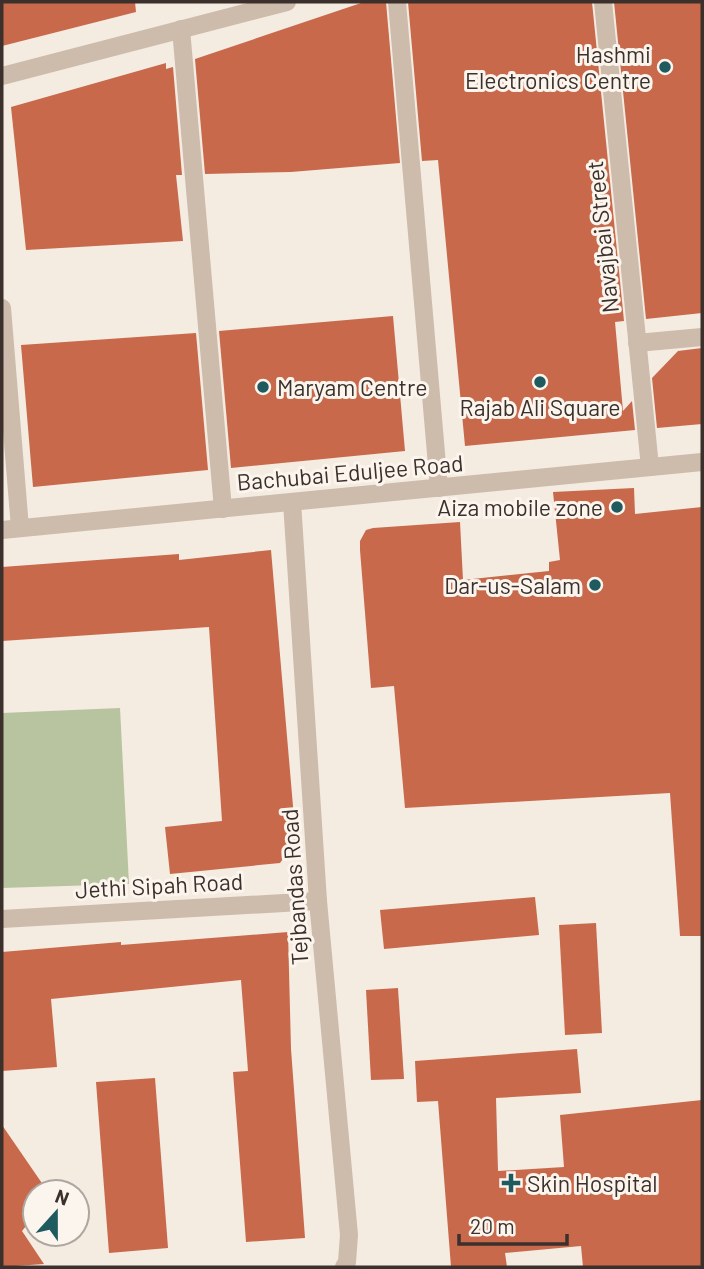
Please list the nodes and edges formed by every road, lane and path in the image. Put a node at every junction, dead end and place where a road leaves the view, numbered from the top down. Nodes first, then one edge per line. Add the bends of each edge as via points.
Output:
1 (288, 2) edge
2 (397, 2) edge
3 (603, 2) edge
4 (181, 29) junction
5 (2, 76) edge
6 (2, 308) edge
7 (702, 337) edge
8 (637, 343) junction
9 (702, 462) edge
10 (650, 467) junction
11 (439, 488) junction
12 (292, 502) junction
13 (223, 509) junction
14 (11, 529) edge
15 (318, 901) junction
16 (2, 919) edge
17 (344, 1267) edge

1 - 4 street
2 - 11 street
3 - 8 street, Navajbai Street
4 - 5 street
4 - 13 street
6 - 14 street
7 - 8 street
8 - 10 street, Navajbai Street
9 - 10 street, Bachubai Eduljee Road
10 - 11 street, Bachubai Eduljee Road
11 - 12 street, Bachubai Eduljee Road
12 - 13 street, Bachubai Eduljee Road
12 - 15 street, Tejbandas Road
13 - 14 street, Bachubai Eduljee Road
15 - 16 street, Jethi Sipah Road
15 - 17 street, Tejbandas Road via 349,1235

